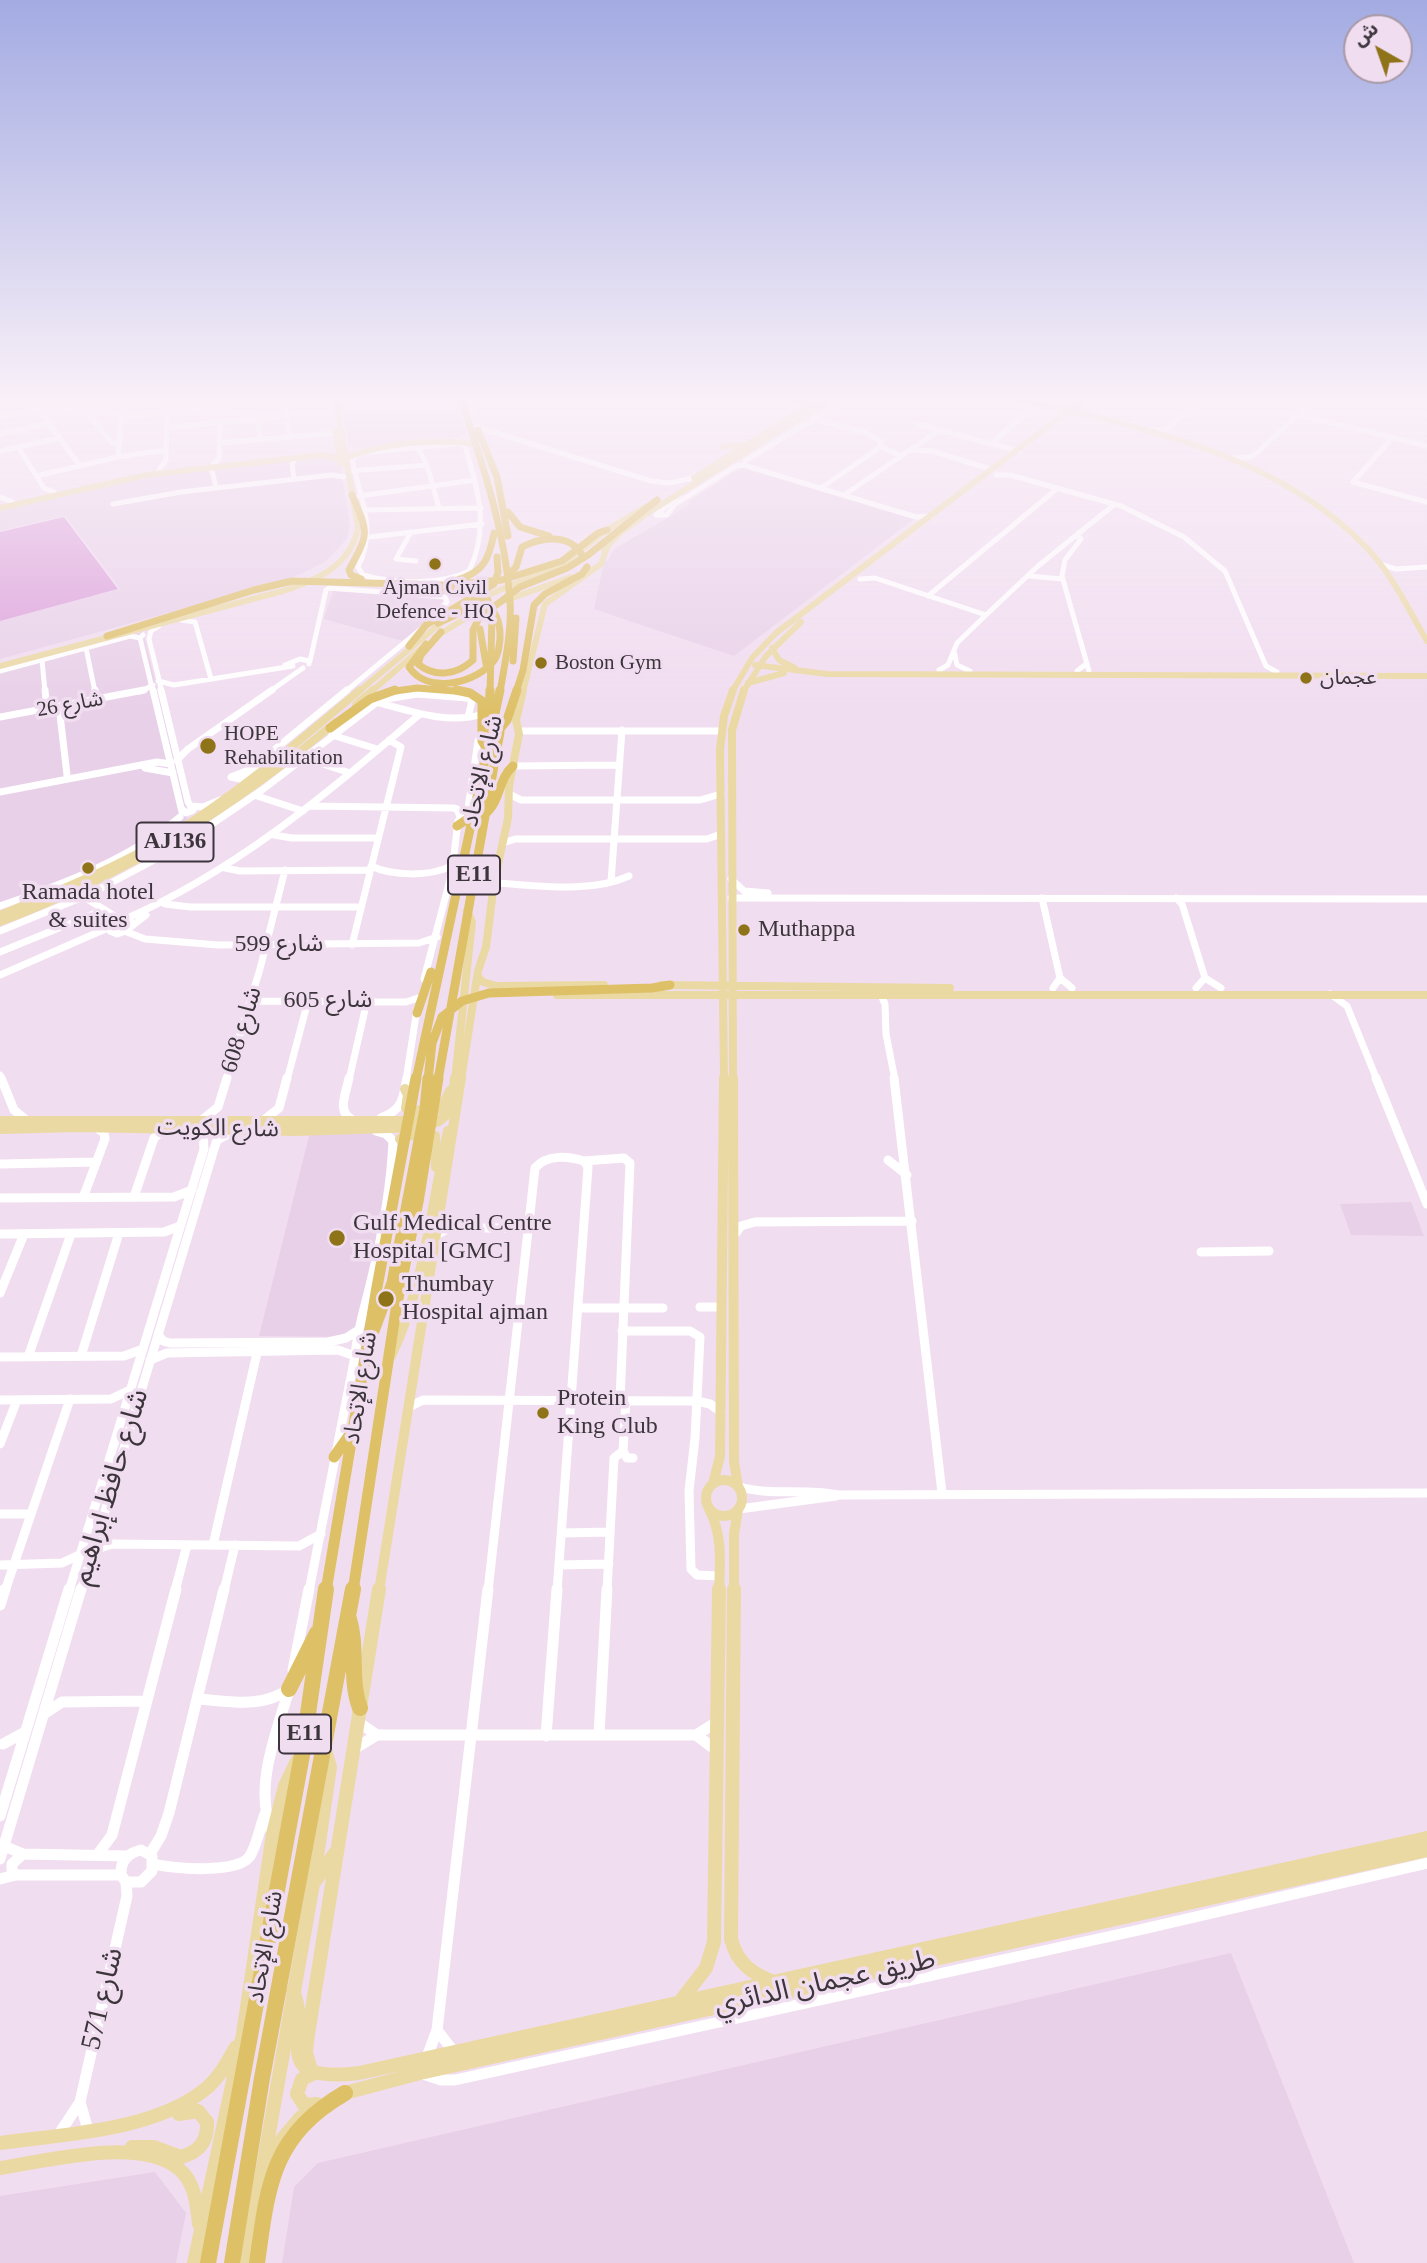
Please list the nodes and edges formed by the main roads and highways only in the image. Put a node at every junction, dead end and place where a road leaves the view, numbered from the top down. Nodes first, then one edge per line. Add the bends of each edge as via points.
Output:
1 (352, 502) edge
2 (357, 502) edge
3 (359, 502) edge
4 (493, 502) edge
5 (494, 502) edge
6 (503, 502) edge
7 (654, 502) edge
8 (655, 502) edge
9 (668, 502) edge
10 (953, 502) edge
11 (958, 502) edge
12 (1313, 502) edge
13 (1314, 502) edge
14 (505, 509) junction
15 (607, 530) junction
16 (494, 533) junction
17 (608, 545) junction
18 (890, 548) junction
19 (547, 568) junction
20 (587, 568) junction
21 (872, 570) junction
22 (512, 571) junction
23 (378, 583) junction
24 (296, 587) junction
25 (391, 588) junction
26 (479, 601) junction
27 (510, 601) junction
28 (492, 609) junction
29 (440, 623) junction
30 (1427, 634) edge
31 (500, 635) junction
32 (107, 636) junction
33 (1427, 641) edge
34 (426, 644) junction
35 (410, 646) joint
36 (772, 648) junction
37 (749, 662) junction
38 (760, 664) junction
39 (0, 666) edge
40 (1088, 667) junction
41 (796, 670) junction
42 (1235, 671) junction
43 (1427, 673) edge
44 (489, 675) junction
45 (1051, 675) junction
46 (1204, 675) junction
47 (748, 683) junction
48 (497, 731) junction
49 (331, 732) junction
50 (323, 743) road end
51 (304, 748) junction
52 (488, 751) junction
53 (294, 755) junction
54 (293, 767) road end
55 (516, 767) junction
56 (485, 814) junction
57 (472, 816) junction
58 (458, 822) road end
59 (173, 833) junction
60 (186, 836) junction
61 (150, 838) road end
62 (183, 846) road end
63 (65, 881) road end
64 (60, 895) junction
65 (467, 911) junction
66 (0, 914) edge
67 (1, 928) edge
68 (472, 928) junction
69 (483, 958) junction
70 (441, 959) junction
71 (727, 968) junction
72 (478, 977) junction
73 (670, 985) joint
74 (924, 988) junction
75 (1343, 988) junction
76 (1427, 988) edge
77 (696, 989) junction
78 (727, 989) junction
79 (756, 990) junction
80 (494, 991) junction
81 (1304, 994) junction
82 (881, 995) junction
83 (1427, 995) edge
84 (417, 1006) road end
85 (473, 1009) junction
86 (727, 1013) junction
87 (461, 1026) junction
88 (453, 1088) junction
89 (405, 1089) road end
90 (452, 1110) junction
91 (107, 1120) junction
92 (148, 1120) junction
93 (0, 1121) edge
94 (435, 1123) junction
95 (199, 1124) junction
96 (334, 1126) junction
97 (76, 1127) junction
98 (124, 1127) junction
99 (0, 1129) edge
100 (447, 1135) junction
101 (392, 1170) road end
102 (438, 1170) junction
103 (406, 1201) junction
104 (373, 1268) road end
105 (377, 1287) junction
106 (426, 1297) junction
107 (407, 1315) junction
108 (363, 1335) junction
109 (390, 1356) junction
110 (355, 1427) junction
111 (334, 1457) road end
112 (713, 1484) junction
113 (739, 1487) junction
114 (709, 1508) junction
115 (738, 1510) junction
116 (348, 1616) junction
117 (319, 1631) junction
118 (289, 1689) road end
119 (359, 1715) junction
120 (324, 1748) junction
121 (302, 1755) junction
122 (716, 1818) junction
123 (1427, 1838) edge
124 (338, 1847) junction
125 (1427, 1850) edge
126 (731, 1852) junction
127 (313, 1884) junction
128 (775, 1982) junction
129 (293, 1991) junction
130 (678, 2003) junction
131 (243, 2034) junction
132 (313, 2071) junction
133 (345, 2093) junction
134 (317, 2104) junction
135 (123, 2124) junction
136 (0, 2143) edge
137 (104, 2154) junction
138 (0, 2168) edge
139 (261, 2178) junction
140 (201, 2233) junction
141 (194, 2263) edge
142 (208, 2263) edge
143 (232, 2263) edge
144 (246, 2263) edge
145 (257, 2263) edge

1 - 32 main road via 351,535 343,552 324,569 275,590
2 - 24 main road via 358,527 352,550 332,570
3 - 23 highway via 369,534 349,572
4 - 16 highway
5 - 27 highway, شارع الإتحاد / E11
6 - 14 highway, شارع الإتحاد / E11
7 - 15 main road, AJ136
8 - 28 highway via 588,555 520,587
9 - 17 main road, AJ136 via 628,526
10 - 18 main road via 919,521
11 - 21 main road
12 - 33 main road via 1373,555
13 - 30 main road via 1365,542
14 - 22 highway, شارع الإتحاد / E11
14 - 27 highway via 523,528 571,540 586,550 587,558
15 - 19 highway
15 - 29 main road, AJ136 via 573,558
16 - 25 highway via 490,559 475,574
16 - 29 highway via 496,581
17 - 20 main road, AJ136
17 - 55 main road via 595,568 545,604 516,720
18 - 21 main road
18 - 37 main road via 784,627
19 - 25 highway via 487,582
19 - 27 highway via 565,556 565,548 544,543 527,550 521,592
20 - 27 main road, AJ136
20 - 48 highway via 536,602 523,670 507,720
21 - 36 main road
22 - 26 highway via 522,547 536,541 566,541 582,554 576,565 560,575
22 - 27 highway, شارع الإتحاد / E11
23 - 25 highway
23 - 32 highway via 292,581
24 - 25 highway
24 - 39 main road via 91,646
25 - 26 highway via 448,591
25 - 29 highway via 447,596 452,603
26 - 29 highway
26 - 31 highway via 490,603 498,613
26 - 44 highway via 492,612
27 - 29 main road, AJ136 via 457,622
27 - 31 highway
27 - 48 highway, شارع الإتحاد / E11 via 517,633
28 - 29 highway via 474,625 473,660 463,669 437,673 418,664
28 - 44 highway via 479,631
29 - 34 main road, AJ136
29 - 35 highway
31 - 34 highway via 494,661 483,671 446,682 412,675 409,665
32 - 39 main road
34 - 49 main road, AJ136
35 - 59 main road, AJ136 via 274,762
36 - 38 main road
36 - 41 main road via 777,659
37 - 38 main road
37 - 71 main road via 729,696 721,731
38 - 41 main road
38 - 47 main road
40 - 41 main road via 1077,671
40 - 42 main road
40 - 45 main road
41 - 45 main road
41 - 47 main road
42 - 43 main road
42 - 46 main road
43 - 46 main road
44 - 48 highway via 488,727
45 - 46 main road
47 - 71 main road via 732,730
48 - 52 highway, شارع الإتحاد / E11
48 - 56 highway, شارع الإتحاد / E11
49 - 51 main road, AJ136
49 - 52 highway via 371,699 409,688 471,693 482,701 483,743
50 - 51 main road
51 - 53 main road, AJ136
52 - 57 highway, شارع الإتحاد / E11
53 - 54 main road
53 - 60 main road, AJ136
55 - 56 highway via 506,771 497,803
55 - 69 main road via 508,838
56 - 65 highway, شارع الإتحاد / E11
57 - 58 highway
57 - 70 highway, شارع الإتحاد / E11
59 - 61 main road
59 - 64 main road, AJ136
60 - 62 main road
60 - 64 main road, AJ136 via 138,863
63 - 64 main road
64 - 66 main road, AJ136
64 - 67 main road, AJ136
65 - 68 main road
65 - 103 highway, شارع الإتحاد / E11
68 - 69 main road
68 - 87 main road
69 - 72 main road
70 - 84 highway
70 - 103 highway, شارع الإتحاد / E11 via 426,1025
71 - 77 main road
71 - 78 main road
71 - 79 main road
72 - 80 main road
72 - 85 main road
73 - 77 main road
73 - 80 highway
74 - 75 main road
74 - 79 main road
74 - 82 main road via 888,990
75 - 76 main road
75 - 81 main road
77 - 78 main road
77 - 80 main road
77 - 86 main road
78 - 79 main road
78 - 86 main road
79 - 82 main road
79 - 86 main road
80 - 85 main road
80 - 103 highway via 457,1003 437,1024
81 - 82 main road
81 - 83 main road
85 - 87 main road
85 - 106 main road
86 - 112 main road via 720,1455
86 - 113 main road via 736,1233 734,1462
87 - 88 main road
88 - 89 main road via 441,1109 412,1111 406,1108
88 - 90 main road
90 - 94 main road, شارع الكويت
90 - 100 main road
91 - 92 main road, شارع الكويت
91 - 93 main road, شارع الكويت
91 - 97 main road via 104,1125
92 - 95 main road, شارع الكويت
92 - 98 main road via 125,1122
94 - 96 main road, شارع الكويت via 421,1127
94 - 96 main road, شارع الكويت via 356,1121
94 - 100 main road
95 - 96 main road, شارع الكويت via 285,1120
95 - 96 main road, شارع الكويت via 301,1131
95 - 98 main road, شارع الكويت
97 - 98 main road, شارع الكويت
97 - 99 main road, شارع الكويت
100 - 102 main road
101 - 102 main road via 399,1139 408,1135 436,1138
102 - 107 main road
103 - 105 highway, شارع الإتحاد / E11
103 - 108 highway via 390,1292
103 - 109 highway, شارع الإتحاد / E11
104 - 105 highway
105 - 108 highway, شارع الإتحاد / E11
106 - 107 main road
106 - 119 main road
107 - 109 main road
108 - 110 highway, شارع الإتحاد / E11
109 - 116 highway, شارع الإتحاد / E11
110 - 111 highway
110 - 117 highway, شارع الإتحاد / E11
112 - 113 main road via 726,1481
112 - 114 main road via 705,1497
113 - 115 main road via 744,1500
114 - 115 main road via 721,1515
114 - 122 main road via 719,1536
115 - 126 main road via 734,1534
116 - 119 highway via 356,1643 354,1686
116 - 120 highway, شارع الإتحاد / E11
117 - 118 highway
117 - 121 highway, شارع الإتحاد / E11
119 - 124 main road
120 - 127 main road via 330,1767
120 - 143 highway, شارع الإتحاد / E11
121 - 131 main road via 285,1786 273,1834
121 - 142 highway, شارع الإتحاد / E11
122 - 126 main road via 720,1844
122 - 130 main road via 712,1951 702,1976
123 - 128 main road, طريق عجمان الدائري
124 - 127 main road
124 - 132 main road via 307,2041 307,2059
125 - 133 main road, طريق عجمان الدائري
126 - 128 main road via 732,1946 747,1969
127 - 129 main road
128 - 130 main road, طريق عجمان الدائري
129 - 132 main road via 298,2006 296,2046
129 - 139 main road
130 - 132 main road, طريق عجمان الدائري via 359,2073 331,2077
131 - 135 main road via 222,2071 197,2097 171,2111
131 - 140 main road
132 - 134 main road via 302,2079 297,2094 304,2105
133 - 134 main road, طريق عجمان الدائري
133 - 145 highway via 304,2120 284,2148 271,2179
134 - 139 main road, طريق عجمان الدائري via 290,2128
135 - 136 main road
135 - 137 main road via 152,2123 193,2110 205,2117 208,2127 203,2144 185,2157 145,2146
137 - 138 main road
137 - 140 main road via 149,2154 178,2168 193,2190
139 - 144 main road
140 - 141 main road

